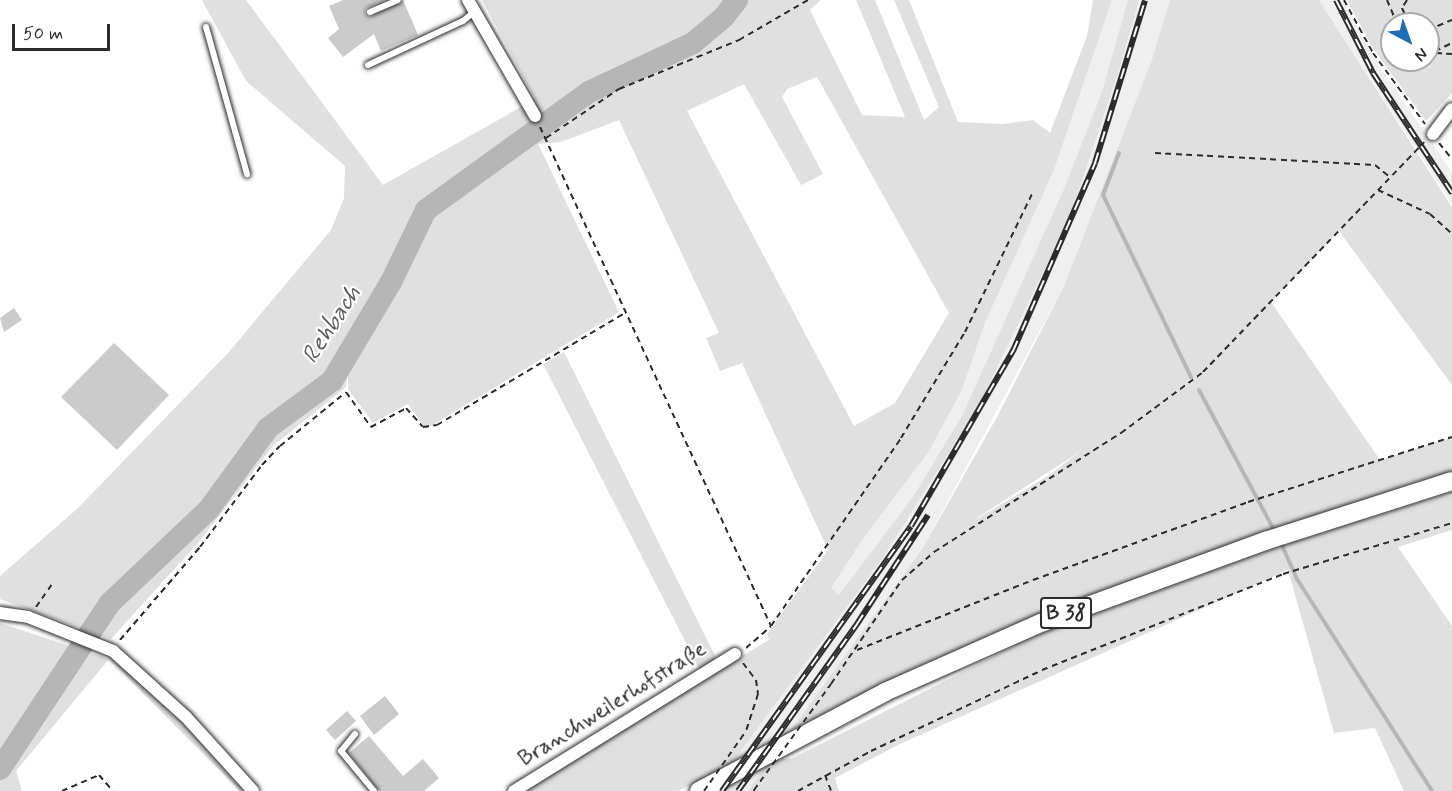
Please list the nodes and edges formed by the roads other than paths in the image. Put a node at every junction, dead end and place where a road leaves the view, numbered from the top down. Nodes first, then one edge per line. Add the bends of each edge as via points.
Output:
1 (398, 0) edge
2 (468, 0) edge
3 (370, 12) dead end
4 (474, 12) junction
5 (206, 27) dead end
6 (368, 65) dead end
7 (1452, 109) edge
8 (535, 117) dead end
9 (1432, 134) road end
10 (247, 174) dead end
11 (1452, 481) edge
12 (0, 613) edge
13 (735, 654) road end
14 (356, 734) dead end
15 (253, 791) edge
16 (374, 791) edge
17 (514, 791) edge
18 (699, 791) edge

1 - 3 lane
2 - 4 street
4 - 6 lane
4 - 8 street
5 - 10 lane
7 - 9 street
11 - 18 main road, B 38 via 1265,541 1041,623 885,692
12 - 15 street via 28,617 113,651 186,717
13 - 17 street, Branchweilerhofstraße
14 - 16 lane via 341,751

